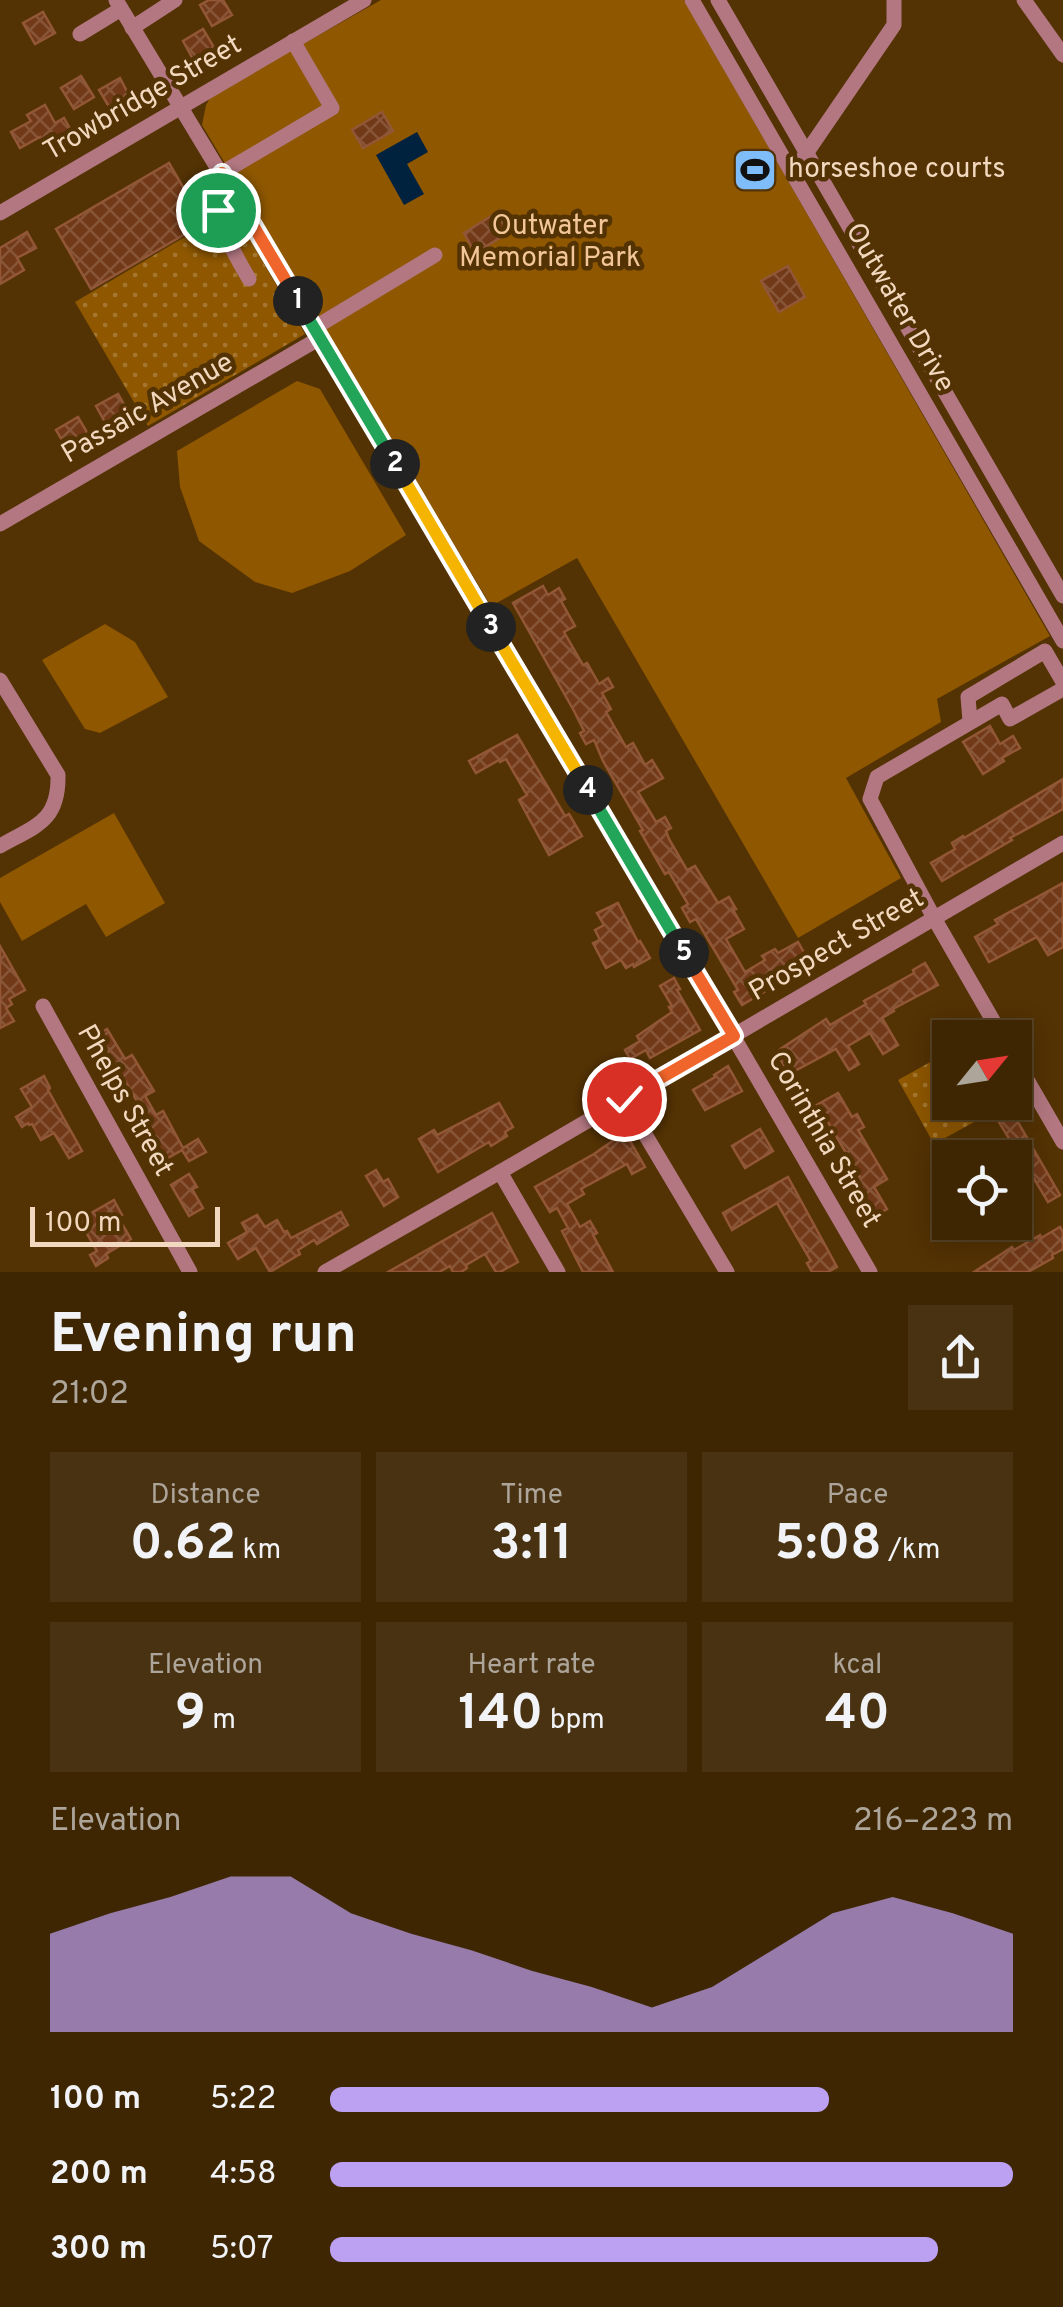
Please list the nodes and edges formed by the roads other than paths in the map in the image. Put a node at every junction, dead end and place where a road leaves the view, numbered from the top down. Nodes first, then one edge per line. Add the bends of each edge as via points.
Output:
1 (175, 0) edge
2 (364, 0) edge
3 (692, 0) edge
4 (718, 0) edge
5 (894, 0) edge
6 (1024, 0) edge
7 (118, 5) edge
8 (132, 28) junction
9 (80, 34) dead end
10 (293, 41) junction
11 (1063, 54) edge
12 (181, 105) junction
13 (807, 154) junction
14 (791, 171) junction
15 (222, 173) junction
16 (0, 212) edge
17 (435, 254) dead end
18 (249, 279) dead end
19 (317, 333) junction
20 (0, 524) edge
21 (1063, 596) edge
22 (1063, 641) edge
23 (0, 680) edge
24 (1063, 686) edge
25 (970, 722) junction
26 (1063, 843) edge
27 (0, 846) edge
28 (934, 918) junction
29 (43, 1006) dead end
30 (993, 1020) edge
31 (734, 1036) junction
32 (1032, 1088) edge
33 (624, 1099) junction
34 (1063, 1142) edge
35 (500, 1172) junction
36 (336, 1269) edge
37 (190, 1272) edge
38 (558, 1272) edge
39 (726, 1272) edge
40 (870, 1272) edge

1 - 8 street
2 - 10 street, Trowbridge Street
3 - 14 street, Outwater Drive
4 - 13 street, Outwater Drive
5 - 13 street via 894,25
6 - 11 street
7 - 8 street, Corinthia Street
7 - 9 street
8 - 12 street, Corinthia Street
10 - 12 street, Trowbridge Street
10 - 15 street via 332,108
12 - 15 street, Corinthia Street
12 - 16 street, Trowbridge Street
13 - 14 street
13 - 21 street, Outwater Drive
14 - 22 street, Outwater Drive
15 - 18 street via 214,192
15 - 19 street, Corinthia Street
17 - 19 street, Passaic Avenue
19 - 20 street, Passaic Avenue
19 - 31 street, Corinthia Street
23 - 27 street via 58,775 48,819
24 - 25 street via 1010,719 1002,704
24 - 25 street via 1045,651 968,697
25 - 28 street via 877,778 870,799
26 - 28 street, Prospect Street
28 - 30 street
28 - 31 street, Prospect Street
29 - 37 street, Phelps Street
31 - 33 street, Prospect Street
31 - 40 street, Corinthia Street
32 - 34 street
33 - 35 street, Prospect Street
33 - 39 street
35 - 36 street, Prospect Street
35 - 38 street

